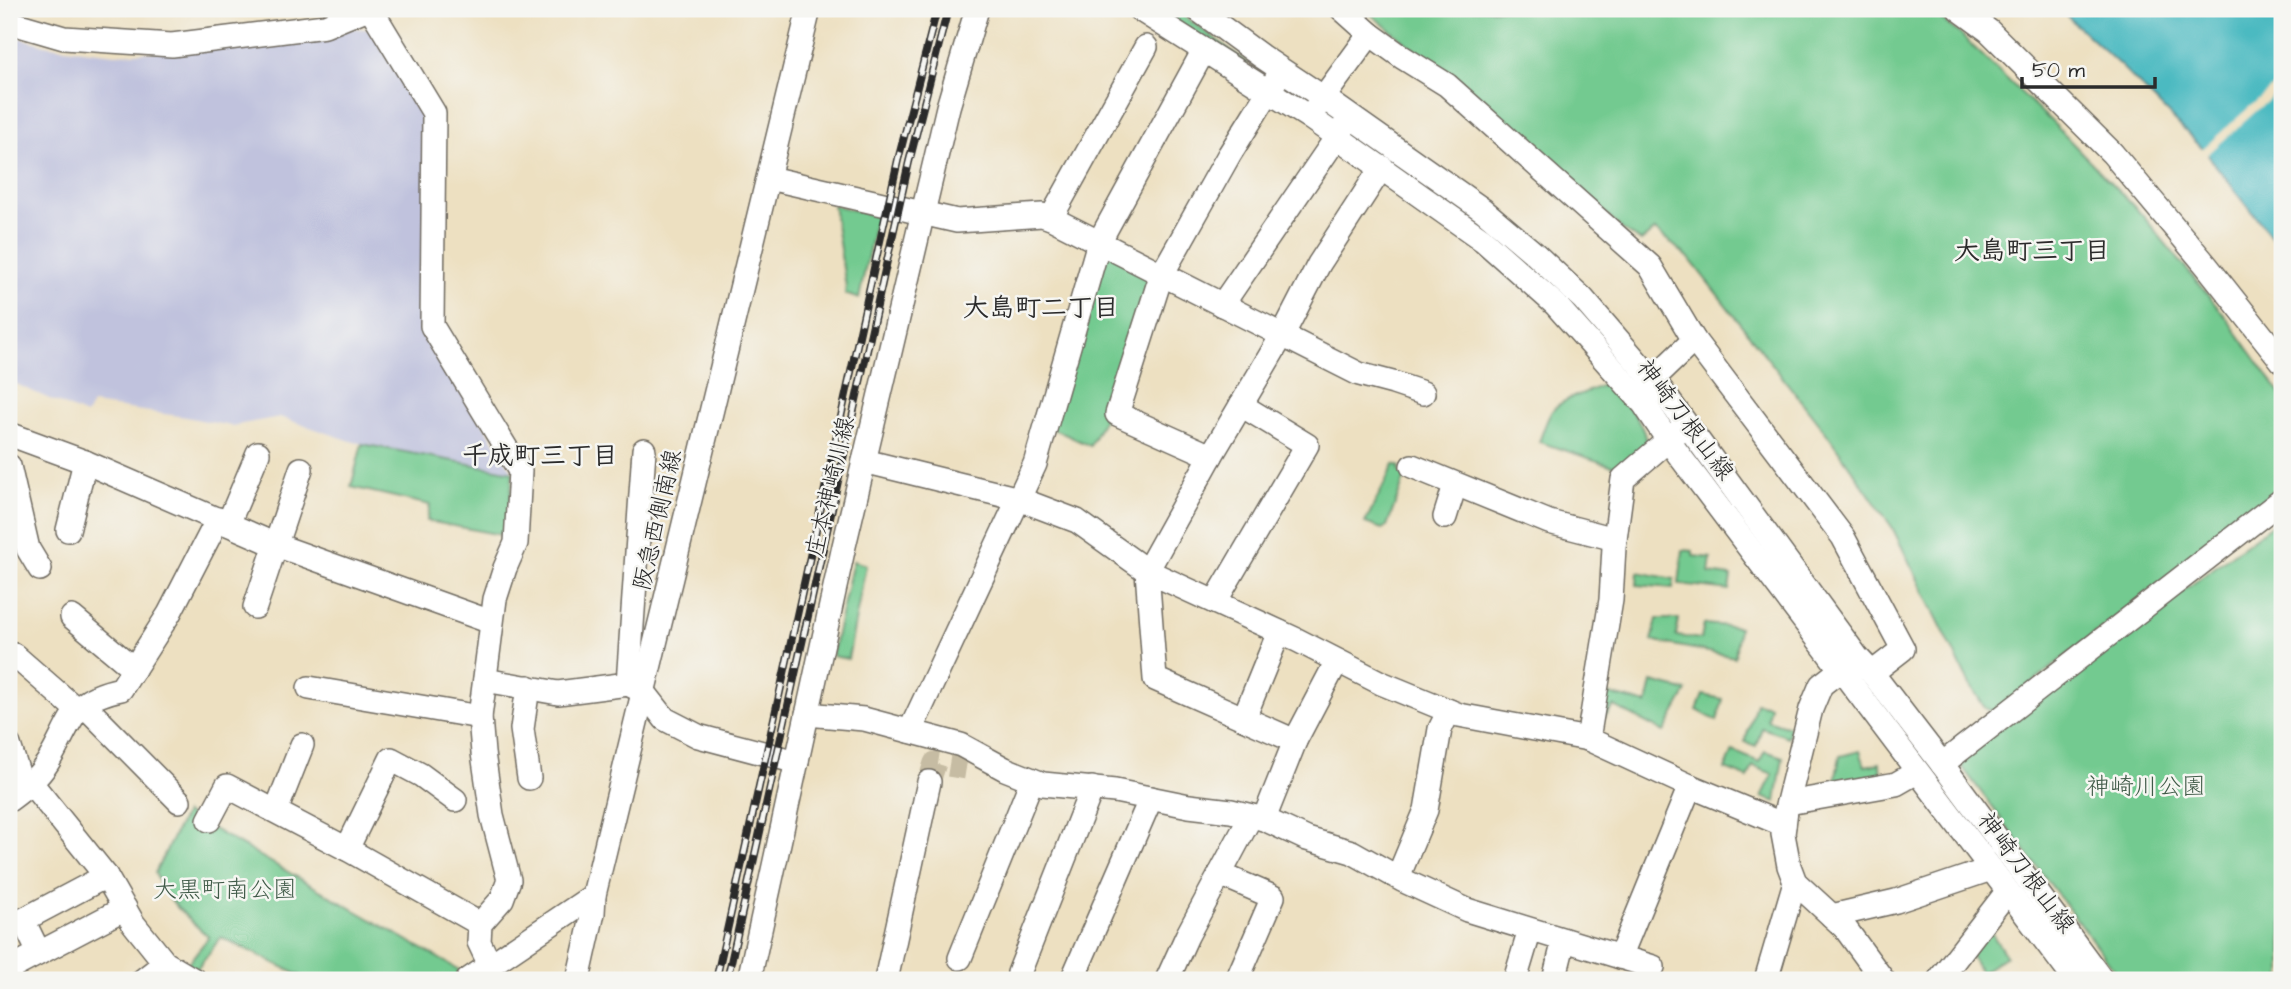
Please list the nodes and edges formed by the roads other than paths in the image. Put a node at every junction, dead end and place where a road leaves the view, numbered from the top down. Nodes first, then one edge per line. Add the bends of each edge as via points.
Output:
1 (368, 9) edge
2 (809, 9) edge
3 (977, 9) edge
4 (1139, 9) edge
5 (1197, 9) edge
6 (1342, 9) edge
7 (1959, 9) edge
8 (24, 19) edge
9 (1370, 34) junction
10 (1146, 47) dead end
11 (1204, 50) junction
12 (1282, 70) junction
13 (1269, 92) junction
14 (1324, 98) junction
15 (1309, 117) junction
16 (1352, 117) junction
17 (1337, 136) junction
18 (1382, 167) junction
19 (769, 178) junction
20 (922, 213) junction
21 (1051, 218) junction
22 (1099, 242) junction
23 (1161, 276) junction
24 (1222, 305) junction
25 (1283, 334) junction
26 (1693, 340) junction
27 (2282, 361) edge
28 (1653, 380) junction
29 (1423, 393) dead end
30 (1241, 405) junction
31 (1677, 432) junction
32 (9, 434) edge
33 (644, 450) dead end
34 (258, 453) dead end
35 (1210, 456) junction
36 (864, 461) junction
37 (85, 462) junction
38 (9, 466) edge
39 (1412, 467) dead end
40 (301, 469) dead end
41 (1455, 485) junction
42 (1019, 499) junction
43 (2282, 500) edge
44 (1445, 517) dead end
45 (223, 522) junction
46 (68, 530) dead end
47 (1615, 539) junction
48 (275, 545) junction
49 (40, 569) dead end
50 (1147, 571) junction
51 (1215, 602) junction
52 (255, 607) dead end
53 (72, 617) dead end
54 (491, 622) junction
55 (1279, 632) junction
56 (9, 657) edge
57 (1337, 661) junction
58 (1856, 666) junction
59 (134, 669) junction
60 (485, 680) junction
61 (528, 687) junction
62 (309, 688) dead end
63 (636, 688) junction
64 (80, 707) junction
65 (1449, 711) junction
66 (807, 713) junction
67 (480, 717) junction
68 (1244, 718) junction
69 (910, 731) junction
70 (1588, 739) junction
71 (1295, 741) junction
72 (9, 745) edge
73 (302, 746) dead end
74 (797, 762) junction
75 (1942, 764) junction
76 (966, 768) tunnel mouth
77 (1005, 769) junction
78 (1917, 772) junction
79 (529, 778) dead end
80 (1032, 780) junction
81 (929, 782) tunnel mouth
82 (30, 785) junction
83 (1690, 786) junction
84 (1092, 788) junction
85 (1151, 798) junction
86 (9, 800) edge
87 (455, 800) dead end
88 (179, 801) dead end
89 (276, 811) junction
90 (1786, 814) junction
91 (1257, 817) junction
92 (209, 820) dead end
93 (347, 849) junction
94 (1991, 869) junction
95 (1220, 874) junction
96 (106, 876) junction
97 (1398, 877) junction
98 (1795, 882) junction
99 (2007, 891) junction
100 (594, 895) junction
101 (125, 908) junction
102 (1832, 915) junction
103 (481, 924) junction
104 (1530, 930) junction
105 (1564, 940) junction
106 (39, 953) junction
107 (1620, 957) junction
108 (960, 958) dead end
109 (165, 963) junction
110 (490, 965) junction
111 (1653, 967) dead end
112 (9, 970) edge
113 (1019, 973) dead end
114 (143, 980) edge
115 (194, 980) edge
116 (468, 980) edge
117 (579, 980) edge
118 (749, 980) edge
119 (886, 980) edge
120 (1072, 980) edge
121 (1167, 980) edge
122 (1237, 980) edge
123 (1515, 980) edge
124 (1554, 980) edge
125 (1766, 980) edge
126 (1883, 980) edge
127 (1939, 980) edge
128 (2075, 980) edge
129 (2102, 980) edge

1 - 8 street via 325,26 172,45 64,38
1 - 54 street via 434,113 432,326 520,471 516,543
2 - 19 street, 阪急西側南線
3 - 20 street, 庄本神崎川線
4 - 11 street, 神崎刀根山線
5 - 12 street, 神崎刀根山線
6 - 9 street
7 - 27 street via 1989,31 2112,153
9 - 14 street
9 - 26 street via 1447,85 1650,266
10 - 21 street
11 - 13 street, 神崎刀根山線
11 - 22 street
12 - 13 street
12 - 14 street, 神崎刀根山線
13 - 15 street, 神崎刀根山線
13 - 23 street
14 - 15 street
14 - 16 street, 神崎刀根山線
15 - 17 street, 神崎刀根山線
16 - 17 street
16 - 28 street, 神崎刀根山線 via 1483,210 1535,254 1583,299
17 - 18 street, 神崎刀根山線
17 - 24 street
18 - 25 street via 1319,264
18 - 31 street, 神崎刀根山線 via 1483,240 1547,296
19 - 20 street
19 - 63 street, 阪急西側南線
20 - 21 street via 957,221
20 - 36 street, 庄本神崎川線
21 - 22 street
22 - 23 street
22 - 42 street via 1035,464
23 - 24 street
23 - 35 street via 1117,414
24 - 25 street
25 - 29 street via 1359,374
25 - 30 street
26 - 28 street
26 - 58 street via 1843,537 1903,649
28 - 31 street, 神崎刀根山線
30 - 35 street
30 - 51 street via 1307,445
31 - 47 street via 1623,479
31 - 58 street, 神崎刀根山線
32 - 37 street
33 - 63 street
34 - 45 street
35 - 50 street
36 - 42 street
36 - 66 street, 庄本神崎川線
37 - 45 street
37 - 46 street
38 - 49 street via 28,549
39 - 41 street
40 - 48 street
41 - 44 street
41 - 47 street via 1549,522
42 - 50 street via 1077,521
42 - 69 street
43 - 75 street
45 - 48 street
45 - 59 street
47 - 70 street via 1611,600
48 - 52 street
48 - 54 street
50 - 51 street
50 - 68 street via 1155,679
51 - 55 street
53 - 59 street
54 - 60 street
55 - 57 street
55 - 68 street
56 - 64 street via 14,655
57 - 65 street
57 - 71 street
58 - 75 street, 神崎刀根山線
58 - 78 street, 神崎刀根山線
58 - 90 street via 1821,685
59 - 64 street via 121,689 98,694
60 - 61 street
60 - 67 street
61 - 63 street via 558,693
61 - 79 street via 522,729
62 - 67 street
63 - 74 street via 665,719 698,736
63 - 100 street, 阪急西側南線
64 - 82 street
64 - 88 street
65 - 70 street
65 - 97 street via 1440,729 1426,810
66 - 69 street via 864,719
66 - 74 street, 庄本神崎川線
67 - 103 street via 492,815 509,880 502,899
68 - 71 street
69 - 77 street via 961,745
70 - 83 street
71 - 91 street
72 - 82 street via 19,776
73 - 89 street
74 - 118 street, 庄本神崎川線
75 - 129 street, 神崎刀根山線
76 - 77 street
77 - 80 street
78 - 90 street via 1896,783
78 - 94 street, 神崎刀根山線
80 - 84 street
80 - 108 street
81 - 119 street
82 - 86 street
82 - 96 street
83 - 90 street
83 - 107 street
84 - 85 street
84 - 113 street
85 - 91 street
85 - 120 street
87 - 93 street via 391,759
89 - 92 street via 227,786
89 - 93 street
90 - 98 street via 1787,857
91 - 95 street
91 - 97 street via 1352,852
93 - 103 street
94 - 99 street, 神崎刀根山線
94 - 102 street via 1896,901
95 - 121 street
95 - 122 street via 1273,897
96 - 101 street
96 - 106 street via 23,920
97 - 104 street via 1467,910
98 - 102 street
98 - 125 street
99 - 127 street
99 - 128 street, 神崎刀根山線
100 - 110 street
100 - 117 street, 阪急西側南線
101 - 106 street
101 - 109 street
102 - 126 street
103 - 110 street via 480,942
104 - 105 street
104 - 123 street
105 - 107 street
105 - 124 street
106 - 112 street
107 - 111 street
109 - 114 street
109 - 115 street
110 - 116 street

